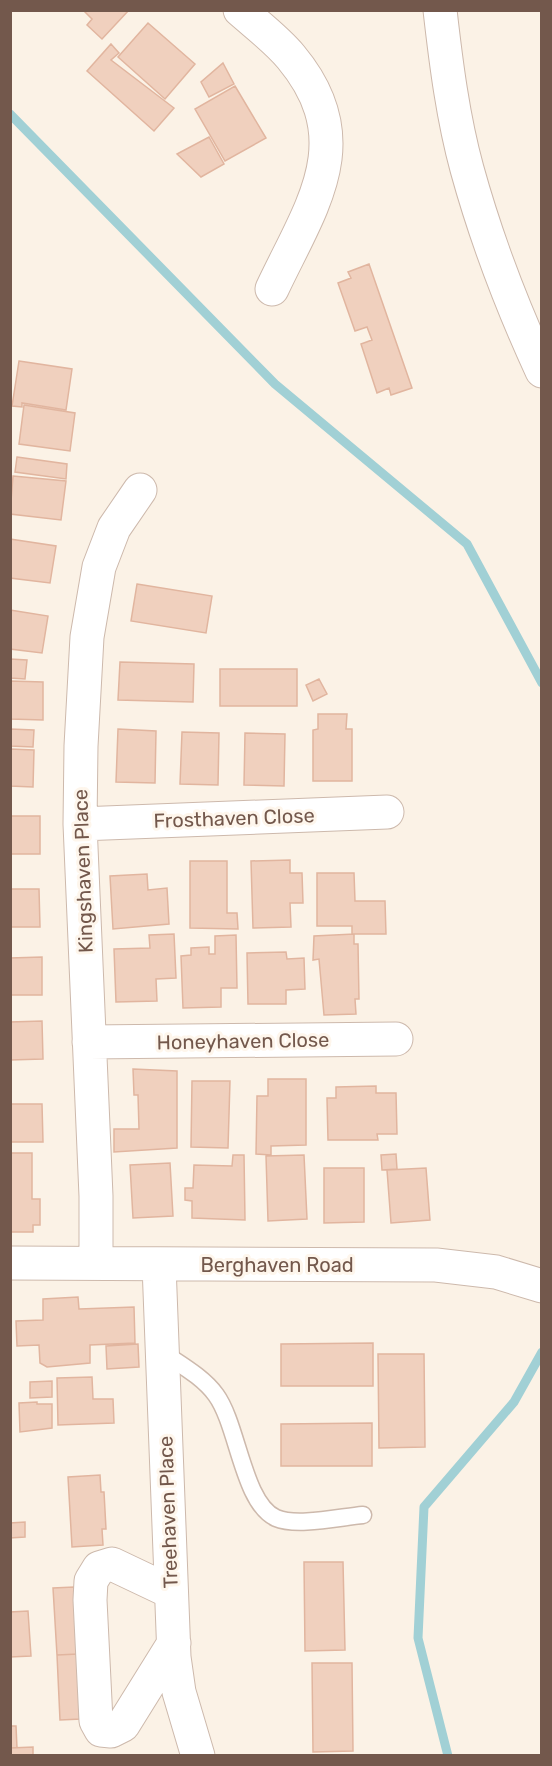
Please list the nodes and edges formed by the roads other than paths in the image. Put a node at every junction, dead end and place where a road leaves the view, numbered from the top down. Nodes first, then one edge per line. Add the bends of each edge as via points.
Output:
1 (240, 10) edge
2 (440, 10) edge
3 (272, 289) dead end
4 (542, 371) edge
5 (140, 490) dead end
6 (387, 812) dead end
7 (80, 824) junction
8 (396, 1039) dead end
9 (89, 1042) junction
10 (10, 1263) edge
11 (96, 1263) junction
12 (159, 1265) junction
13 (542, 1286) edge
14 (162, 1352) junction
15 (363, 1515) dead end
16 (171, 1592) junction
17 (174, 1643) junction
18 (198, 1755) edge

1 - 3 street via 290,55 306,76 325,117 328,141 320,188
2 - 4 street via 466,168 508,293
5 - 7 street, Kingshaven Place via 114,528 99,567 87,637
6 - 7 street, Frosthaven Close
7 - 9 street, Kingshaven Place
8 - 9 street, Honeyhaven Close
9 - 11 street, Kingshaven Place
10 - 11 street, Berghaven Road
11 - 12 street, Berghaven Road
12 - 13 street, Berghaven Road via 436,1265 496,1272
12 - 14 street, Treehaven Place
14 - 15 lane via 205,1382 217,1397 235,1435 256,1498 268,1513 292,1521
14 - 16 street, Treehaven Place
16 - 17 street, Treehaven Place
16 - 17 street via 112,1564 99,1568 91,1581 96,1721 101,1730 111,1731 123,1725
17 - 18 street, Treehaven Place via 179,1692

